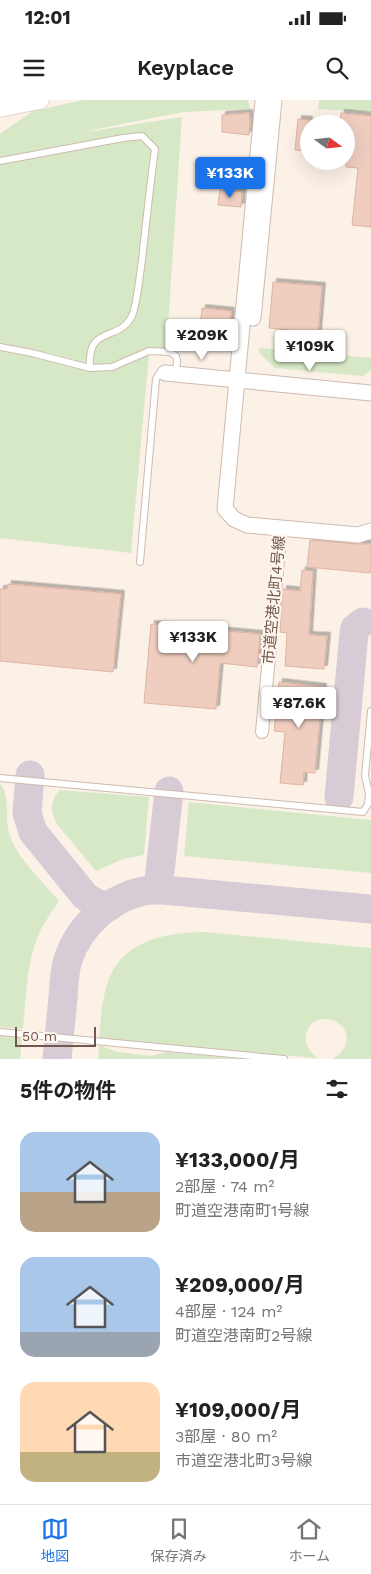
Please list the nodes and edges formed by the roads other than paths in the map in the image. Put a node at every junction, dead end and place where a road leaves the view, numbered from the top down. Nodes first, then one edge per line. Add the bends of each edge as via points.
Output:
1 (40, 100) edge
2 (263, 100) edge
3 (274, 100) edge
4 (0, 108) edge
5 (0, 161) edge
6 (0, 347) edge
7 (90, 368) junction
8 (170, 373) junction
9 (242, 380) junction
10 (371, 393) edge
11 (281, 528) junction
12 (371, 531) edge
13 (140, 562) dead end
14 (371, 711) edge
15 (262, 732) dead end
16 (0, 778) edge
17 (0, 1032) edge
18 (284, 1059) edge

1 - 4 main road
2 - 9 street
3 - 9 street
5 - 7 lane via 142,136 155,149 132,316 120,329 95,341 89,354
6 - 7 lane
7 - 8 lane via 112,367 149,351 170,352 178,360
8 - 9 street
8 - 13 lane via 159,374 156,379
9 - 10 street
9 - 11 street via 234,519 247,525
11 - 12 street via 358,535
11 - 15 street, 市道空港北町4号線
14 - 16 lane via 365,776 368,804 363,812
17 - 18 lane

